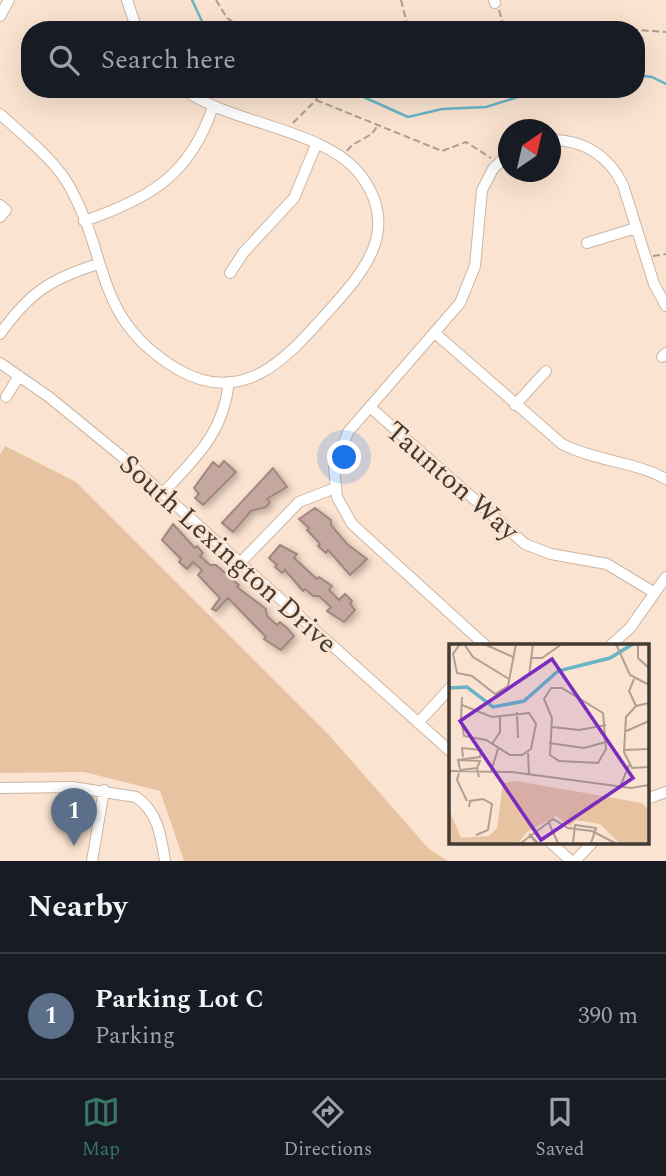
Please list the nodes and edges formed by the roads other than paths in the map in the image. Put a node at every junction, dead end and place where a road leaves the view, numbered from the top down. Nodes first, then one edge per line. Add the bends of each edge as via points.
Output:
1 (9, 0) edge
2 (127, 0) edge
3 (0, 16) edge
4 (134, 21) edge
5 (199, 98) edge
6 (213, 106) junction
7 (0, 114) edge
8 (561, 140) edge
9 (316, 145) junction
10 (498, 163) edge
11 (0, 205) edge
12 (0, 217) edge
13 (84, 221) junction
14 (636, 228) junction
15 (587, 243) dead end
16 (98, 264) junction
17 (230, 273) dead end
18 (666, 306) edge
19 (0, 334) edge
20 (436, 334) junction
21 (0, 363) edge
22 (546, 371) dead end
23 (19, 376) junction
24 (229, 382) junction
25 (6, 397) dead end
26 (515, 405) junction
27 (370, 407) junction
28 (666, 479) edge
29 (335, 488) junction
30 (163, 493) junction
31 (240, 563) junction
32 (666, 577) edge
33 (655, 593) junction
34 (483, 644) edge
35 (612, 644) edge
36 (449, 689) edge
37 (418, 723) junction
38 (449, 750) edge
39 (0, 788) edge
40 (104, 790) junction
41 (666, 792) edge
42 (648, 799) edge
43 (552, 844) edge
44 (591, 844) edge
45 (92, 861) edge
46 (165, 861) edge
47 (573, 861) edge

1 - 3 street
2 - 4 street
5 - 6 street
6 - 9 street
6 - 13 street via 194,149 162,184 135,202
7 - 13 street via 57,168
8 - 14 street via 578,143 605,159 623,185
9 - 17 street via 293,198
9 - 24 street via 342,157 364,179 377,211 376,245 367,266 282,361 260,374
10 - 20 street via 480,198 472,279
11 - 12 street via 6,209
13 - 16 street
14 - 15 street
14 - 18 street
16 - 19 street via 42,287 23,303
16 - 24 street via 112,302 136,334 179,370
20 - 26 street
20 - 27 street
21 - 23 street, South Lexington Drive
22 - 26 street
23 - 25 street
23 - 30 street, South Lexington Drive via 85,425
24 - 30 street via 215,432
26 - 28 street via 575,450 638,466
27 - 29 street via 341,445 334,468
27 - 33 street, Taunton Way via 525,544 551,554 607,564
29 - 31 street via 308,496 290,509
29 - 34 street via 343,511 357,530
30 - 31 street, South Lexington Drive
31 - 37 street, South Lexington Drive
32 - 33 street
33 - 35 street
36 - 37 street
37 - 38 street, South Lexington Drive
39 - 40 street
40 - 45 street
40 - 46 street via 145,803 155,819
41 - 42 street
43 - 47 street
44 - 47 street

